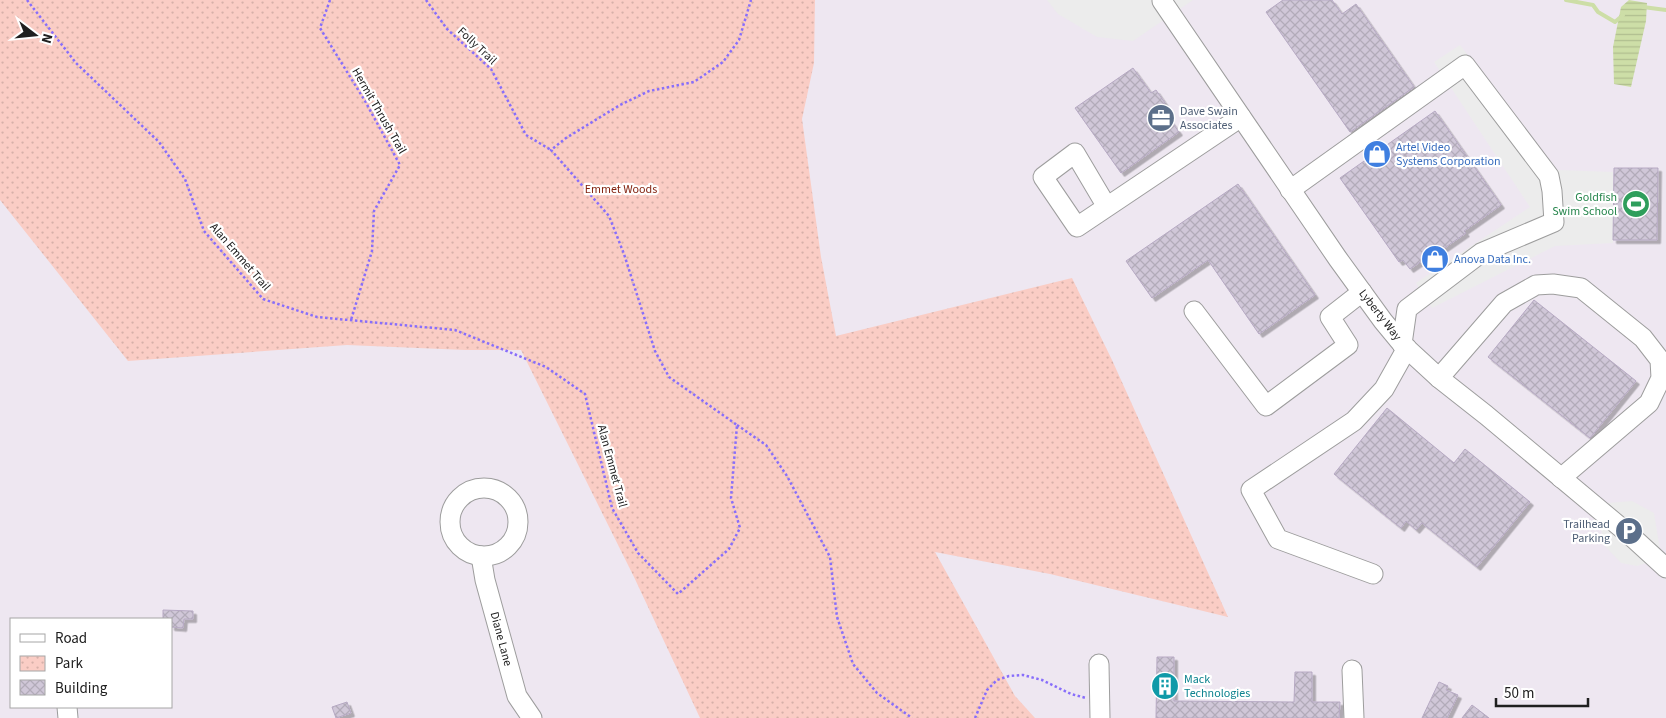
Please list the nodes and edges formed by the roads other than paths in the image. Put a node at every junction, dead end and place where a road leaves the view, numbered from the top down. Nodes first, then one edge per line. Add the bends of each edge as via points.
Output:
1 (1162, 1) edge
2 (1241, 118) junction
3 (1290, 190) junction
4 (1107, 207) dead end
5 (1362, 292) junction
6 (1194, 310) dead end
7 (1404, 346) junction
8 (1439, 378) junction
9 (1561, 478) junction
10 (481, 556) dead end
11 (1666, 568) edge
12 (1374, 574) dead end
13 (1099, 664) dead end
14 (1352, 670) dead end
15 (1100, 709) edge
16 (532, 718) edge
17 (1354, 718) edge

1 - 2 street, Lyberty Way
2 - 3 street, Lyberty Way
2 - 4 street
3 - 5 street, Lyberty Way
3 - 7 street via 1465,65 1526,143 1549,176 1554,222 1481,253 1407,309
5 - 6 street via 1330,317 1348,344 1266,406
5 - 7 street, Lyberty Way
7 - 8 street, Lyberty Way
7 - 12 street via 1384,389 1354,421 1251,490 1278,539
8 - 9 street, Lyberty Way
8 - 9 street via 1504,303 1536,285 1581,288 1642,338 1660,360 1661,378 1649,402
9 - 11 street, Lyberty Way
10 - 16 street, Diane Lane via 517,696
13 - 15 street
14 - 17 street

